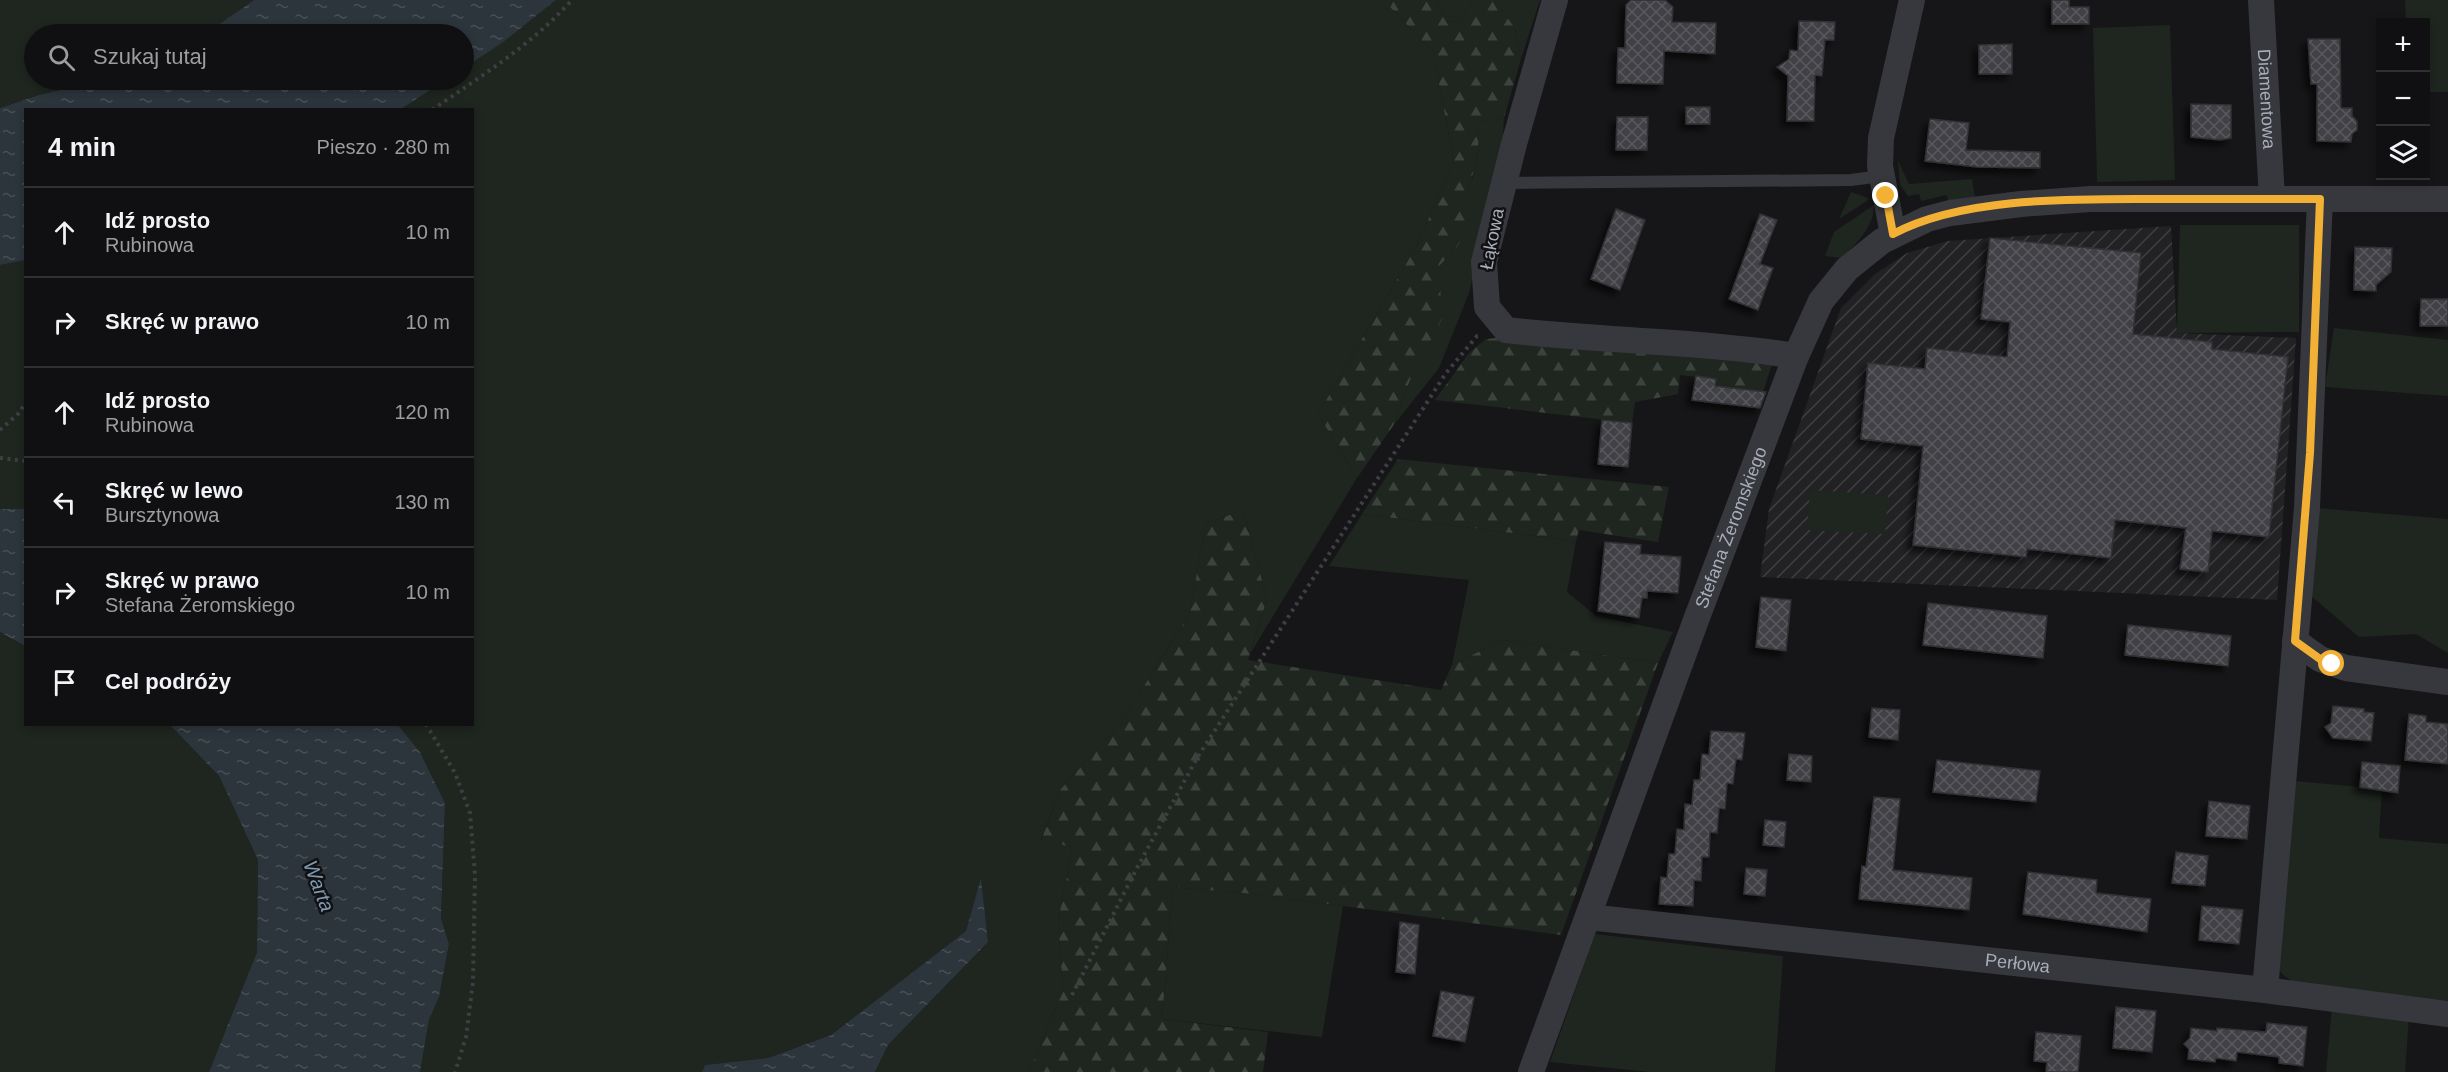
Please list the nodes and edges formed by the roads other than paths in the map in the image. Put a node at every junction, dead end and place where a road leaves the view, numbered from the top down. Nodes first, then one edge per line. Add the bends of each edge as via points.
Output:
1 (1555, 0) edge
2 (1912, 0) edge
3 (2261, 0) edge
4 (1881, 176) junction
5 (1504, 183) junction
6 (2272, 199) junction
7 (2320, 199) junction
8 (2448, 199) edge
9 (1893, 234) junction
10 (1796, 356) junction
11 (2295, 641) junction
12 (2448, 682) edge
13 (1588, 917) junction
14 (2265, 990) junction
15 (2448, 1014) edge
16 (1531, 1072) edge

1 - 5 street, Łąkowa
2 - 4 street via 1881,138
3 - 6 street, Diamentowa
4 - 5 lane via 1851,180
4 - 9 street
5 - 10 street, Łąkowa via 1484,262 1486,307 1506,330
6 - 7 street, Stefana Żeromskiego
6 - 9 street, Stefana Żeromskiego via 2090,199 2021,204 1941,215
7 - 8 street, Stefana Żeromskiego
7 - 11 street via 2310,453
9 - 10 street, Stefana Żeromskiego via 1861,256 1835,282 1821,301
10 - 13 street, Stefana Żeromskiego
11 - 12 street via 2320,659 2346,668
11 - 14 street
13 - 14 street, Perłowa
13 - 16 street, Stefana Żeromskiego
14 - 15 street, Perłowa

